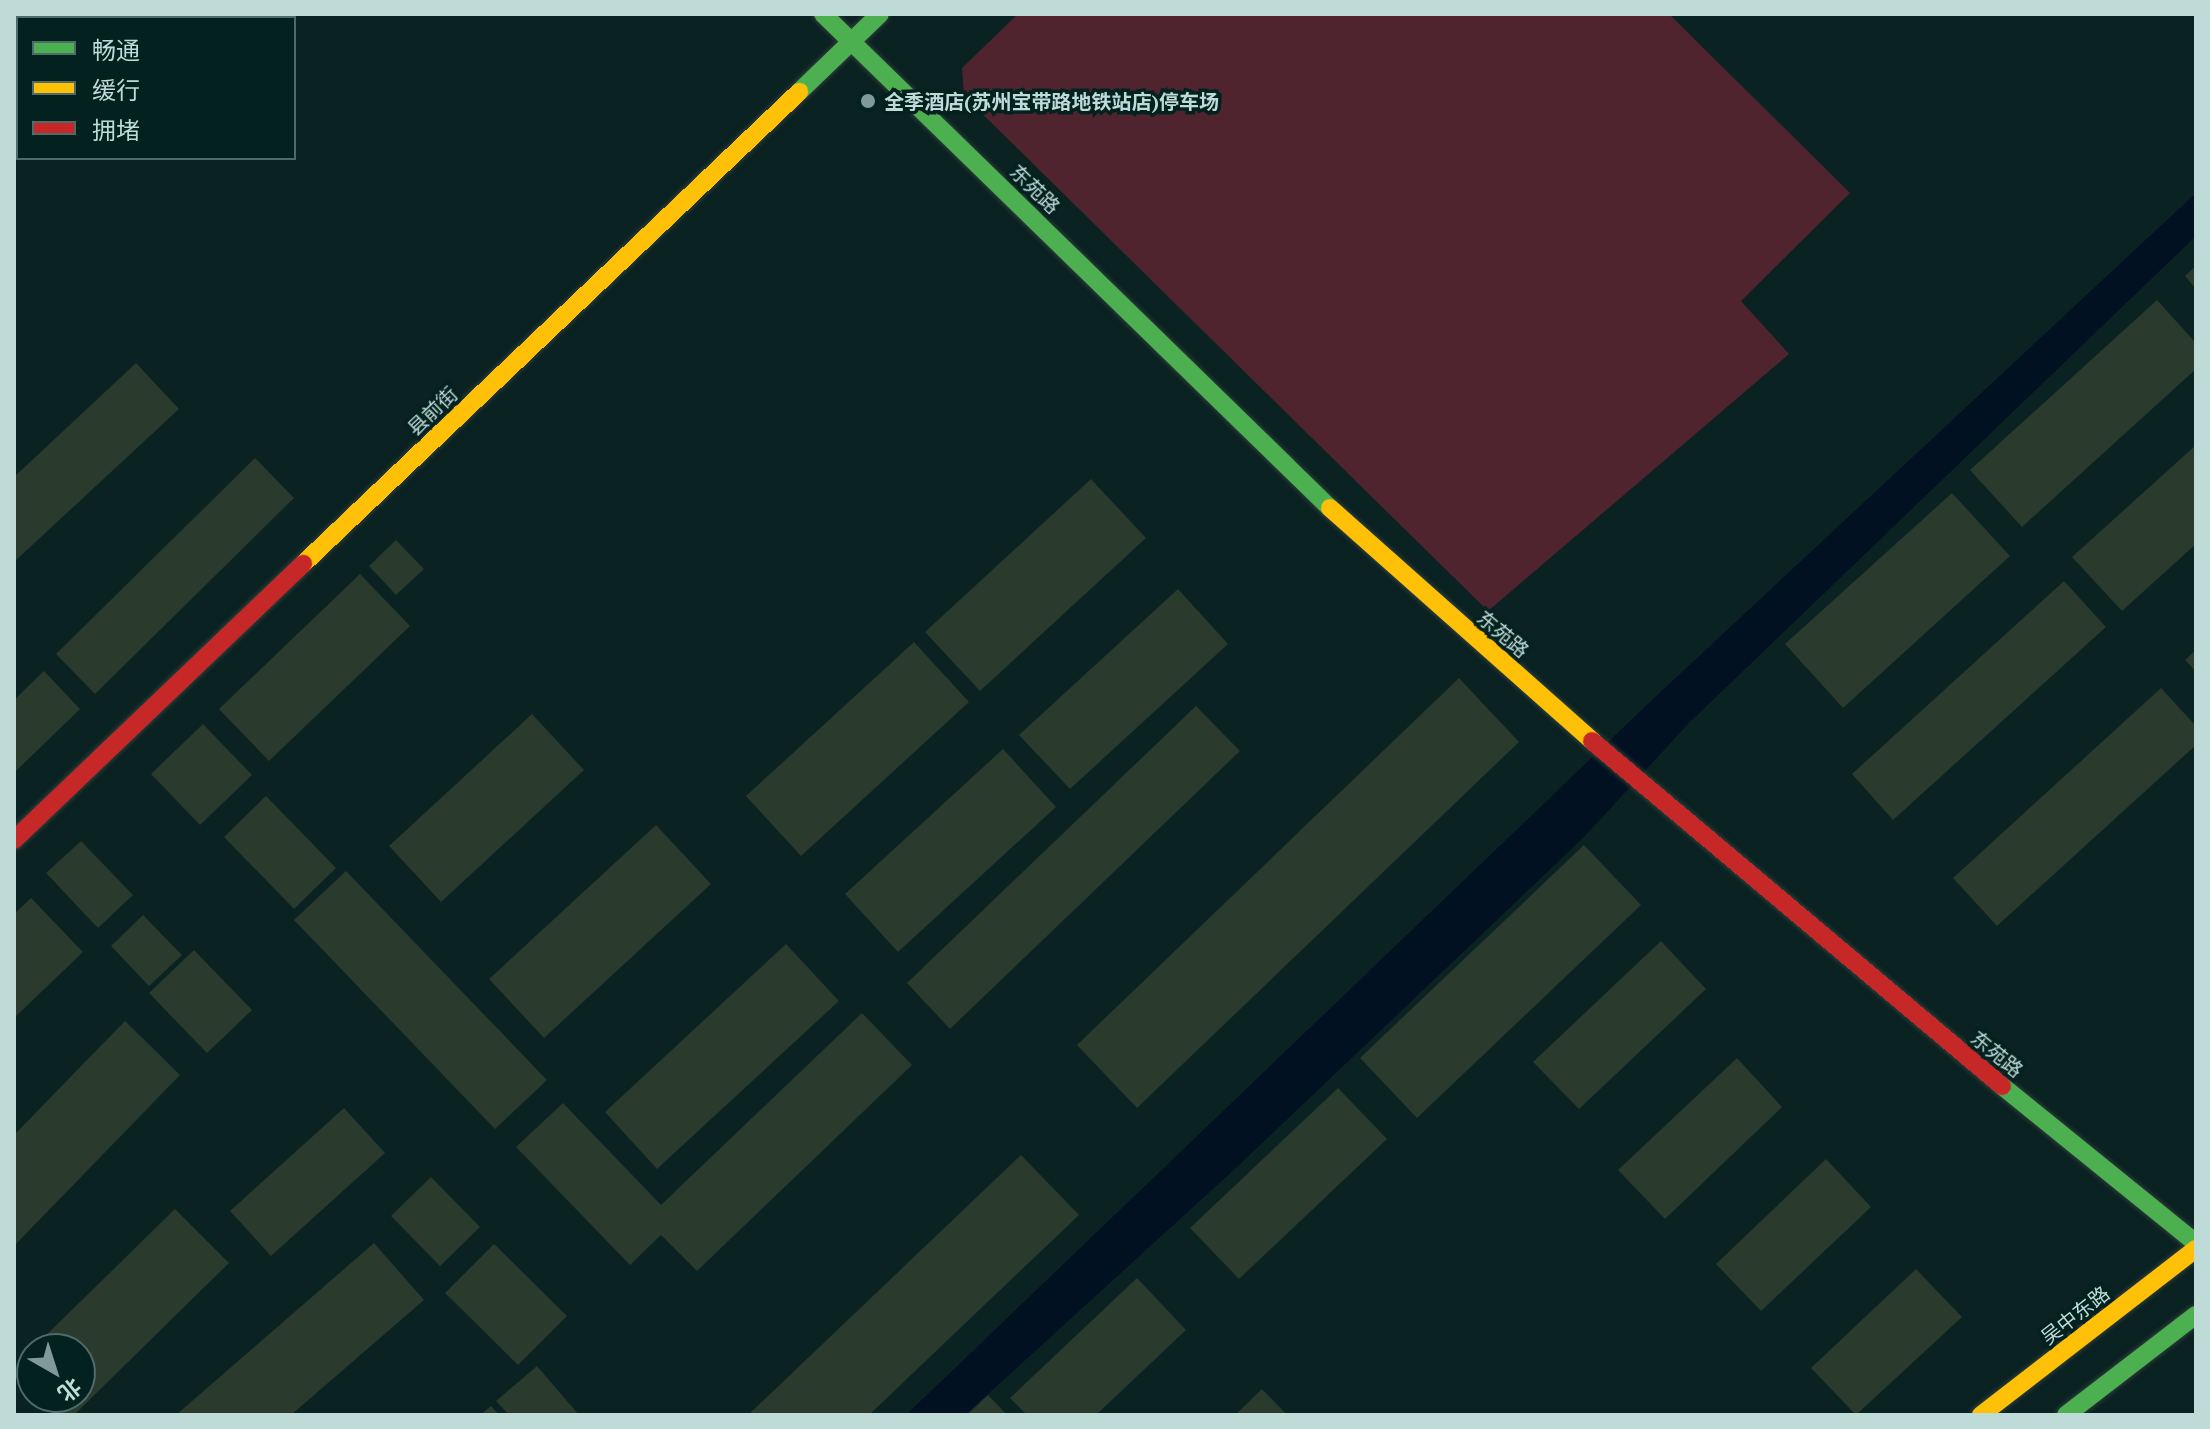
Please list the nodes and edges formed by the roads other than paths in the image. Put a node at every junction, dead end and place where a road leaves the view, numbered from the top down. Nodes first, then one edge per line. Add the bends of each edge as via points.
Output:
1 (823, 14) edge
2 (880, 14) edge
3 (851, 41) junction
4 (14, 840) edge
5 (2196, 1243) edge
6 (2196, 1249) edge
7 (2196, 1315) edge
8 (1981, 1415) edge
9 (2066, 1415) edge

1 - 3 street, 东苑路
2 - 3 street, 县前街
3 - 4 street, 县前街
3 - 5 street, 东苑路 via 1391,567 1868,978
6 - 8 street, 吴中东路
7 - 9 street

